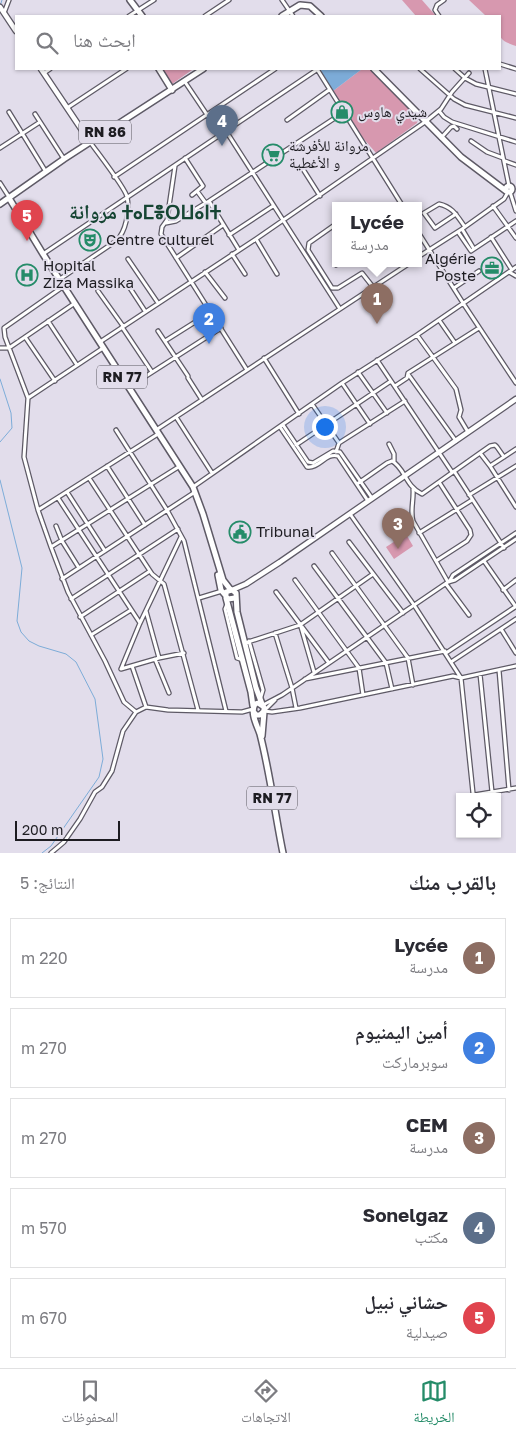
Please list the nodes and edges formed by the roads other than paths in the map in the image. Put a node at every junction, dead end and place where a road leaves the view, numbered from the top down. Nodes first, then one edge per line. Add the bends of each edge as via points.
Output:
1 (9, 0) edge
2 (130, 0) edge
3 (154, 0) edge
4 (229, 0) edge
5 (282, 0) edge
6 (444, 0) edge
7 (309, 3) edge
8 (0, 7) edge
9 (138, 11) junction
10 (4, 14) junction
11 (291, 14) edge
12 (131, 15) edge
13 (141, 15) edge
14 (206, 15) edge
15 (320, 15) edge
16 (438, 15) edge
17 (15, 30) edge
18 (501, 64) edge
19 (516, 69) edge
20 (124, 70) edge
21 (160, 70) edge
22 (273, 70) edge
23 (316, 70) edge
24 (318, 70) edge
25 (375, 70) edge
26 (421, 70) edge
27 (456, 70) edge
28 (485, 70) edge
29 (42, 71) edge
30 (195, 71) edge
31 (469, 73) dead end
32 (464, 78) junction
33 (185, 82) junction
34 (488, 86) junction
35 (172, 90) junction
36 (330, 90) junction
37 (516, 94) edge
38 (449, 95) junction
39 (67, 108) junction
40 (439, 111) junction
41 (9, 112) dead end
42 (344, 112) junction
43 (494, 112) junction
44 (35, 114) dead end
45 (206, 114) junction
46 (516, 118) edge
47 (286, 120) dead end
48 (40, 122) junction
49 (425, 122) junction
50 (457, 128) dead end
51 (226, 131) junction
52 (22, 134) junction
53 (220, 134) junction
54 (500, 136) junction
55 (441, 138) junction
56 (90, 142) junction
57 (471, 142) dead end
58 (516, 142) edge
59 (0, 148) edge
60 (185, 158) junction
61 (64, 159) junction
62 (373, 159) junction
63 (504, 160) junction
64 (516, 164) edge
65 (175, 165) junction
66 (301, 166) dead end
67 (46, 172) junction
68 (252, 172) junction
69 (114, 177) junction
70 (0, 183) edge
71 (511, 189) edge
72 (198, 191) junction
73 (192, 195) dead end
74 (127, 196) junction
75 (320, 196) junction
76 (9, 198) junction
77 (207, 202) junction
78 (400, 202) edge
79 (0, 204) edge
80 (273, 206) junction
81 (493, 206) junction
82 (516, 211) edge
83 (456, 214) junction
84 (282, 221) junction
85 (516, 221) edge
86 (166, 223) junction
87 (223, 225) junction
88 (508, 226) junction
89 (332, 227) edge
90 (462, 229) junction
91 (229, 235) junction
92 (491, 237) junction
93 (516, 238) edge
94 (256, 239) junction
95 (422, 239) edge
96 (239, 250) junction
97 (429, 250) junction
98 (43, 254) junction
99 (232, 254) junction
100 (422, 254) edge
101 (176, 258) junction
102 (128, 259) dead end
103 (404, 267) edge
104 (516, 267) edge
105 (479, 271) dead end
106 (511, 271) junction
107 (205, 272) junction
108 (244, 274) dead end
109 (277, 274) dead end
110 (516, 276) edge
111 (60, 279) junction
112 (192, 281) junction
113 (126, 282) dead end
114 (64, 286) junction
115 (373, 287) junction
116 (454, 288) junction
117 (98, 291) dead end
118 (225, 298) dead end
119 (75, 303) junction
120 (158, 303) junction
121 (462, 303) junction
122 (340, 310) junction
123 (145, 312) junction
124 (210, 312) junction
125 (439, 320) junction
126 (48, 321) junction
127 (122, 327) junction
128 (221, 328) junction
129 (479, 328) junction
130 (158, 331) dead end
131 (417, 335) junction
132 (25, 337) junction
133 (165, 341) junction
134 (100, 342) junction
135 (455, 344) junction
136 (0, 348) edge
137 (9, 348) junction
138 (104, 348) junction
139 (176, 357) junction
140 (433, 357) junction
141 (264, 358) junction
142 (376, 360) junction
143 (77, 364) junction
144 (247, 370) junction
145 (152, 372) junction
146 (358, 372) junction
147 (408, 373) junction
148 (54, 381) junction
149 (391, 381) junction
150 (342, 383) junction
151 (516, 383) edge
152 (395, 386) junction
153 (129, 387) junction
154 (373, 393) junction
155 (28, 398) junction
156 (516, 399) edge
157 (202, 400) junction
158 (405, 402) junction
159 (312, 404) junction
160 (356, 404) junction
161 (387, 413) junction
162 (299, 414) junction
163 (176, 417) junction
164 (326, 424) junction
165 (370, 424) junction
166 (282, 426) junction
167 (116, 430) dead end
168 (158, 432) junction
169 (468, 433) junction
170 (456, 441) junction
171 (339, 443) junction
172 (389, 444) dead end
173 (296, 445) junction
174 (515, 451) edge
175 (130, 452) junction
176 (439, 452) junction
177 (336, 453) junction
178 (480, 453) junction
179 (504, 457) junction
180 (394, 462) junction
181 (107, 466) junction
182 (180, 466) junction
183 (490, 466) junction
184 (516, 466) edge
185 (453, 472) junction
186 (212, 474) junction
187 (404, 476) junction
188 (89, 478) junction
189 (497, 479) junction
190 (361, 481) junction
191 (439, 482) junction
192 (151, 484) junction
193 (357, 484) junction
194 (194, 489) junction
195 (412, 489) junction
196 (67, 492) junction
197 (422, 494) junction
198 (469, 495) junction
199 (58, 498) junction
200 (128, 499) junction
201 (370, 499) junction
202 (472, 500) junction
203 (414, 502) junction
204 (516, 507) edge
205 (457, 509) junction
206 (38, 510) junction
207 (110, 510) junction
208 (167, 510) junction
209 (350, 514) junction
210 (89, 524) junction
211 (145, 525) junction
212 (56, 526) dead end
213 (178, 529) junction
214 (79, 530) junction
215 (419, 533) junction
216 (516, 533) edge
217 (128, 536) junction
218 (182, 536) junction
219 (516, 540) edge
220 (62, 541) junction
221 (349, 542) dead end
222 (500, 543) junction
223 (51, 547) junction
224 (504, 548) junction
225 (105, 551) junction
226 (332, 553) dead end
227 (139, 554) junction
228 (96, 556) junction
229 (484, 560) junction
230 (436, 561) junction
231 (217, 564) junction
232 (314, 566) dead end
233 (79, 568) junction
234 (150, 571) junction
235 (373, 574) junction
236 (109, 575) junction
237 (62, 579) junction
238 (295, 580) dead end
239 (160, 581) junction
240 (514, 581) edge
241 (447, 583) junction
242 (246, 584) junction
243 (356, 587) junction
244 (516, 587) edge
245 (231, 590) junction
246 (504, 590) junction
247 (120, 592) junction
248 (276, 592) dead end
249 (225, 597) junction
250 (235, 597) junction
251 (199, 598) junction
252 (71, 599) junction
253 (339, 599) junction
254 (414, 605) junction
255 (516, 607) edge
256 (131, 610) junction
257 (146, 611) junction
258 (318, 613) junction
259 (403, 613) junction
260 (469, 614) dead end
261 (80, 617) junction
262 (516, 619) edge
263 (140, 623) junction
264 (300, 625) junction
265 (384, 625) junction
266 (501, 629) junction
267 (275, 633) junction
268 (90, 635) junction
269 (367, 637) junction
270 (247, 642) junction
271 (346, 651) junction
272 (445, 652) junction
273 (184, 653) junction
274 (516, 653) edge
275 (157, 658) junction
276 (408, 658) junction
277 (451, 662) junction
278 (329, 663) junction
279 (386, 663) junction
280 (132, 666) junction
281 (516, 666) edge
282 (359, 668) junction
283 (499, 670) junction
284 (314, 672) junction
285 (480, 674) junction
286 (461, 678) junction
287 (304, 679) junction
288 (413, 684) junction
289 (292, 688) junction
290 (392, 689) junction
291 (169, 693) dead end
292 (363, 695) junction
293 (146, 707) junction
294 (263, 707) junction
295 (296, 708) junction
296 (253, 709) junction
297 (198, 710) junction
298 (226, 711) junction
299 (136, 712) junction
300 (262, 744) junction
301 (516, 788) edge
302 (509, 790) junction
303 (492, 792) junction
304 (51, 853) edge
305 (282, 853) edge

1 - 10 street
2 - 9 main road
3 - 9 street
4 - 14 street
5 - 11 street
6 - 16 street via 435,10
7 - 11 main road
7 - 15 main road
8 - 10 main road
9 - 12 street
9 - 13 main road
10 - 17 main road
18 - 19 street
20 - 39 street
21 - 35 main road
22 - 45 street
23 - 51 street
24 - 36 street
25 - 49 main road
26 - 38 street
27 - 32 street
28 - 34 street
29 - 39 main road
30 - 33 main road, RN 86
31 - 32 street
32 - 34 street
32 - 38 street
33 - 35 main road, RN 86
33 - 45 street
34 - 37 street
34 - 43 street
35 - 56 main road, RN 86
36 - 42 street
36 - 47 street
38 - 40 street
38 - 43 street via 465,105
39 - 56 main road
40 - 49 street
40 - 54 street via 452,122
41 - 52 street
42 - 62 street
42 - 68 street
43 - 46 street
43 - 54 street
44 - 48 street
45 - 53 street
45 - 69 street
48 - 52 street
48 - 61 street
49 - 55 main road
49 - 62 street
50 - 55 street via 451,127
51 - 53 street
51 - 68 street
52 - 59 street
52 - 67 street
53 - 60 street
54 - 58 street
54 - 63 street
55 - 71 main road via 494,182
56 - 61 main road, RN 86
56 - 69 street
57 - 63 street
60 - 65 street
60 - 72 street via 203,186
61 - 67 main road, RN 86
62 - 75 street
62 - 78 street
63 - 64 street
63 - 71 street
65 - 74 street
65 - 86 street
66 - 75 street
67 - 76 main road, RN 86
68 - 77 street
68 - 80 street
69 - 74 street
70 - 76 street
71 - 81 street
71 - 82 street
72 - 73 street
72 - 77 street
74 - 98 street
74 - 111 street via 126,225 121,237
75 - 84 street
76 - 79 main road, RN 86
76 - 98 main road, RN 77
77 - 86 street via 176,221
77 - 87 street
80 - 84 street
80 - 91 street
81 - 88 street
81 - 90 street
83 - 83 street via 451,208 439,204 424,213 435,228
83 - 90 street
84 - 94 street
84 - 122 street
85 - 88 street
86 - 101 street via 161,234
87 - 91 street
87 - 101 street
88 - 92 street
88 - 93 street
89 - 115 street via 309,244 308,250 332,288 338,288 361,273
90 - 92 street via 474,249
90 - 97 street
91 - 96 street
92 - 106 street
94 - 96 street
94 - 109 street
95 - 97 street
96 - 99 street
97 - 100 street
97 - 116 street
98 - 111 main road, RN 77
99 - 107 street
99 - 108 street
101 - 112 street
102 - 120 street
103 - 115 street
104 - 106 street
105 - 116 street
106 - 110 street
106 - 121 street
107 - 112 street
107 - 118 street
111 - 114 main road, RN 77
112 - 120 street
112 - 124 street
113 - 123 street
114 - 119 main road, RN 77
114 - 137 street via 4,328
115 - 122 street
116 - 121 street
117 - 127 street
119 - 126 street
119 - 134 main road, RN 77
120 - 123 street
121 - 125 street
121 - 129 street
122 - 141 street
123 - 127 street
124 - 128 street
124 - 133 street
125 - 131 street
125 - 135 street
126 - 132 street
126 - 143 street
127 - 134 street
127 - 145 street
128 - 139 street
128 - 144 street
129 - 135 street
129 - 151 street
130 - 133 street
131 - 140 street
131 - 142 street
132 - 137 street
132 - 148 street
133 - 139 street
134 - 138 main road, RN 77
135 - 140 street
136 - 137 street
137 - 155 street
138 - 143 street
138 - 153 main road, RN 77
139 - 145 street
139 - 157 street
140 - 147 street
140 - 169 street via 456,389 461,410 459,417
141 - 144 street
141 - 162 street
142 - 146 street
142 - 149 street
143 - 148 street
144 - 157 street
145 - 153 street
146 - 150 street
146 - 154 street
147 - 152 street via 407,378
147 - 170 street
148 - 155 street
149 - 152 street
149 - 154 street
150 - 159 street
150 - 160 street
152 - 158 street
153 - 168 main road, RN 77
154 - 160 street
154 - 161 street
155 - 206 street via 24,457
156 - 169 main road
157 - 163 street
158 - 161 street
158 - 176 street
159 - 162 street
159 - 164 street
160 - 164 street
160 - 165 street
161 - 165 street
162 - 166 street
163 - 168 street
163 - 186 street
164 - 171 street
164 - 173 street
165 - 171 street
166 - 173 street
166 - 177 street via 307,467 313,468
166 - 186 street
167 - 175 street
168 - 175 street
168 - 182 main road, RN 77
169 - 170 main road
170 - 176 main road
171 - 177 street
172 - 180 street
173 - 177 street via 310,463 331,451
174 - 179 street
175 - 181 street
175 - 192 street
176 - 185 street
176 - 187 main road
177 - 190 street via 342,454
177 - 193 street
178 - 179 street via 495,445
178 - 183 street
178 - 185 street
179 - 183 street
180 - 187 street
180 - 190 street via 388,462
181 - 188 street
181 - 200 street
182 - 192 street
182 - 194 main road, RN 77
183 - 189 street
184 - 189 street
185 - 191 street
185 - 198 street
186 - 194 street
187 - 195 street
187 - 201 main road
188 - 196 street
188 - 207 street
189 - 198 street
189 - 204 street
190 - 193 street
190 - 201 street
191 - 197 street
191 - 205 street
192 - 200 street
192 - 208 street
193 - 201 street
194 - 208 street
194 - 231 main road, RN 77
195 - 197 street
195 - 203 street
196 - 199 street
196 - 210 street
197 - 203 street
198 - 202 street
199 - 206 street
199 - 214 street
200 - 207 street
200 - 211 street
201 - 209 main road
202 - 205 street
202 - 222 street
203 - 215 street via 411,516
205 - 215 street
205 - 230 street via 470,530 470,537
206 - 223 street
207 - 210 street
207 - 217 street
208 - 211 street
208 - 213 street
209 - 242 main road
209 - 254 street
210 - 214 street
210 - 225 street
211 - 217 street
212 - 220 street
213 - 218 street
213 - 227 street
214 - 220 street
214 - 228 street
215 - 230 street
216 - 222 street
217 - 225 street
217 - 227 street
218 - 239 street
218 - 251 street
219 - 224 street
220 - 223 street
220 - 233 street
221 - 235 street
222 - 224 street
222 - 241 street via 453,575
223 - 237 street
224 - 229 street
225 - 228 street
226 - 243 street
227 - 234 street
227 - 236 street
228 - 233 street
228 - 236 street
229 - 241 street
229 - 246 street
230 - 241 street
231 - 245 main road, RN 77 via 223,582
231 - 249 main road, RN 77
232 - 253 street
233 - 237 street
234 - 239 street
234 - 247 street
235 - 243 street
235 - 259 street
236 - 247 street
236 - 252 street
237 - 252 street
238 - 258 street
239 - 257 street
239 - 273 street via 164,584
240 - 244 street
240 - 246 street
241 - 254 street
241 - 260 street
242 - 245 main road
242 - 250 main road
243 - 253 street
243 - 265 street
245 - 249 main road
245 - 250 main road
246 - 255 street
247 - 256 street
247 - 261 street
248 - 264 street
249 - 250 main road via 230,600
249 - 251 street
249 - 296 main road, RN 77
250 - 270 main road, RN 77
251 - 298 street
252 - 261 street
253 - 258 street
253 - 269 street
254 - 259 street
254 - 272 street
255 - 272 street
256 - 263 street
256 - 268 street
257 - 263 street
257 - 275 street
258 - 264 street
258 - 271 street
259 - 265 street
261 - 268 street
262 - 266 street
263 - 280 street via 121,669
264 - 267 street
264 - 278 street
264 - 284 street
265 - 269 street
265 - 276 street
266 - 274 street
266 - 277 street
267 - 270 street
267 - 289 street
268 - 299 street via 124,702
269 - 271 street
269 - 279 street
270 - 294 main road, RN 77
271 - 278 street
271 - 282 street
272 - 276 street
272 - 277 street
273 - 275 street
273 - 297 street
275 - 280 street
275 - 291 street
276 - 279 street
276 - 288 street
277 - 286 street
278 - 284 street
279 - 282 street
279 - 290 street
280 - 293 street
281 - 283 street
282 - 287 street
282 - 292 street
283 - 285 street
283 - 302 street
284 - 287 street
285 - 286 street
285 - 303 street
286 - 288 street via 453,676
286 - 303 street via 472,793
287 - 289 street
288 - 290 street
289 - 294 street
289 - 295 street
290 - 292 street
292 - 295 street
293 - 297 street
293 - 299 street
294 - 295 street
294 - 296 main road via 256,703
294 - 296 main road via 258,715
294 - 300 main road, RN 77
296 - 298 street
296 - 300 main road, RN 77
297 - 298 street
299 - 304 street via 123,731 112,771 64,842
300 - 305 main road, RN 77
301 - 302 street
302 - 303 street

